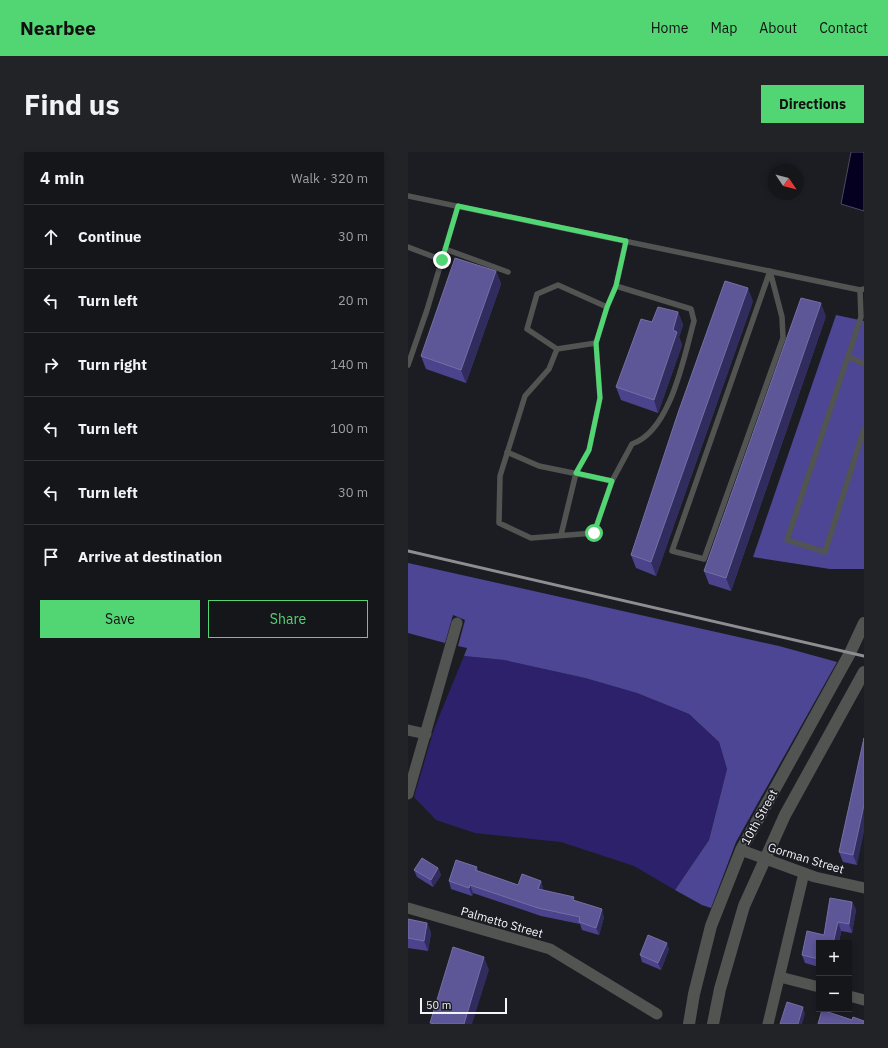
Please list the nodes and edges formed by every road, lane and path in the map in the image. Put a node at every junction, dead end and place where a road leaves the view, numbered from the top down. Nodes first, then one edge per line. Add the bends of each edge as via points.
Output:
1 (408, 196) edge
2 (458, 206) junction
3 (626, 241) junction
4 (408, 247) edge
5 (445, 249) junction
6 (442, 260) junction
7 (770, 271) junction
8 (508, 272) dead end
9 (616, 286) junction
10 (862, 289) edge
11 (607, 307) junction
12 (596, 343) junction
13 (557, 349) junction
14 (848, 356) junction
15 (864, 364) edge
16 (408, 365) edge
17 (864, 429) edge
18 (507, 452) junction
19 (576, 473) junction
20 (612, 481) junction
21 (561, 536) junction
22 (457, 623) dead end
23 (864, 623) edge
24 (864, 672) edge
25 (826, 695) junction
26 (845, 705) junction
27 (408, 730) edge
28 (426, 734) junction
29 (408, 794) edge
30 (741, 850) junction
31 (765, 859) junction
32 (804, 873) junction
33 (864, 888) edge
34 (408, 908) edge
35 (780, 977) junction
36 (816, 986) edge
37 (852, 997) edge
38 (864, 1000) edge
39 (657, 1014) dead end
40 (689, 1024) edge
41 (713, 1024) edge
42 (768, 1024) edge

1 - 2 lane
2 - 3 lane
2 - 5 lane
3 - 7 lane
3 - 9 lane
4 - 6 lane
5 - 6 lane
5 - 8 lane
6 - 16 lane
7 - 7 lane via 782,317 783,338 704,559 672,551
7 - 10 lane
9 - 11 lane
9 - 20 lane via 691,309 694,321 672,400 650,432 642,440 632,444
10 - 14 lane via 861,317
11 - 12 lane
11 - 13 lane via 558,286 536,294 527,329
12 - 13 lane
12 - 19 lane via 600,398 589,450
13 - 18 lane via 549,368 525,396
14 - 15 lane
14 - 17 lane via 787,540 826,552
18 - 19 lane via 539,466
18 - 21 lane via 500,476 499,523 531,538
19 - 20 lane
19 - 21 lane
20 - 21 lane via 594,533
22 - 28 street
23 - 25 street, 10th Street
24 - 26 street, 10th Street
25 - 26 street
25 - 30 street, 10th Street
26 - 31 street, 10th Street via 785,815
27 - 28 street
28 - 29 street
30 - 31 street, Gorman Street
30 - 40 street, 10th Street via 711,926
31 - 32 street, Gorman Street
31 - 41 street, 10th Street via 744,906
32 - 33 street, Gorman Street
32 - 35 street
34 - 39 street, Palmetto Street via 550,949
35 - 36 street
35 - 42 street
37 - 38 street

